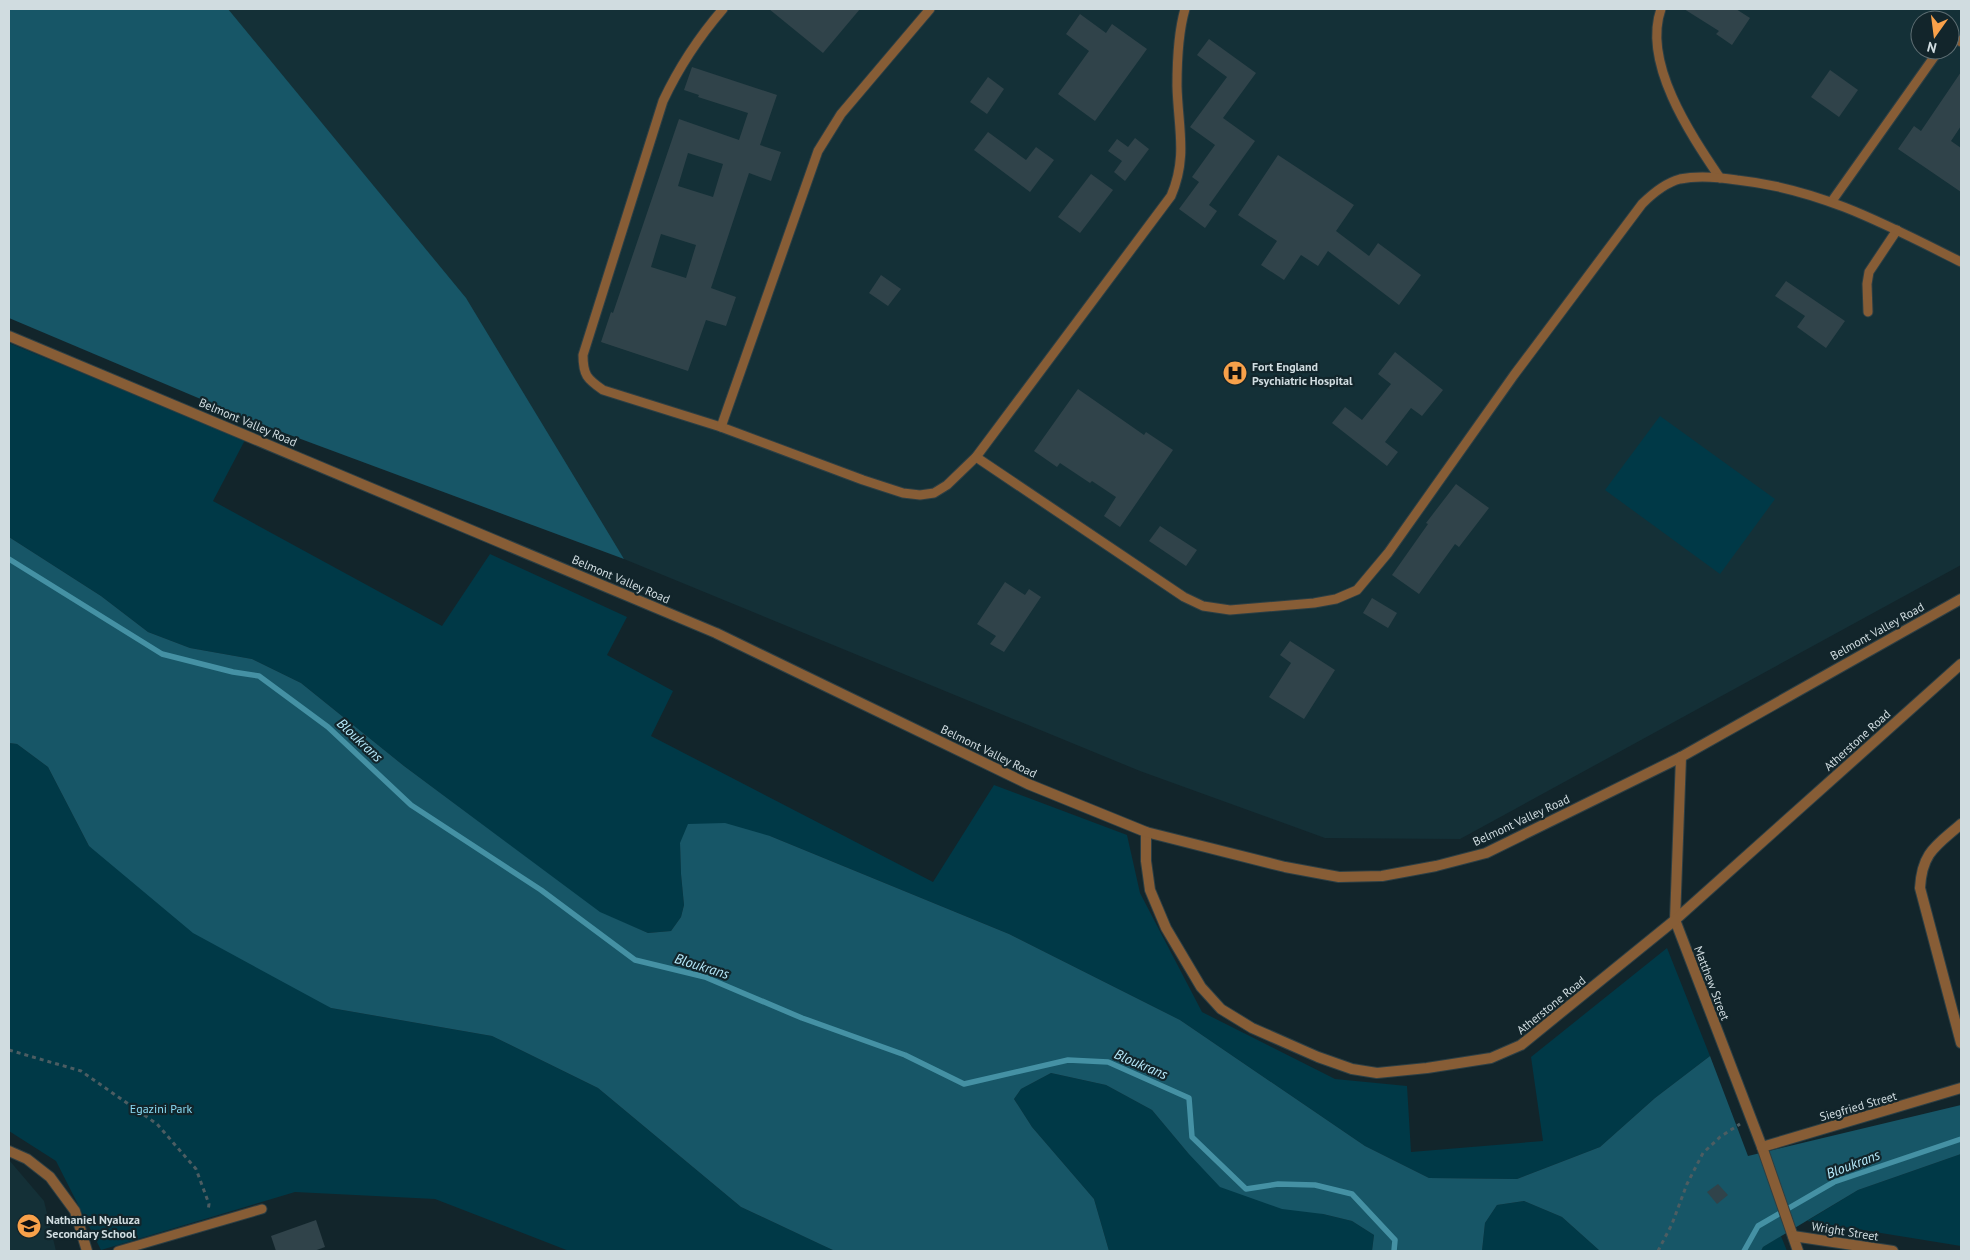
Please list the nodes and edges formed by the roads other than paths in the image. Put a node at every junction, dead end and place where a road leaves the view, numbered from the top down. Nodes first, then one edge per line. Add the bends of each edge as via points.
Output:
1 (723, 9) edge
2 (930, 9) edge
3 (1185, 9) edge
4 (1661, 9) edge
5 (1931, 60) edge
6 (1720, 178) junction
7 (1832, 201) junction
8 (1897, 230) junction
9 (1961, 262) edge
10 (1868, 312) dead end
11 (9, 336) edge
12 (720, 427) junction
13 (976, 456) junction
14 (1961, 599) edge
15 (1961, 664) edge
16 (1681, 757) junction
17 (1961, 824) edge
18 (1146, 832) junction
19 (1675, 920) junction
20 (1961, 1043) edge
21 (1961, 1088) edge
22 (1762, 1147) junction
23 (9, 1151) edge
24 (262, 1208) dead end
25 (1793, 1236) junction
26 (86, 1251) edge
27 (118, 1251) edge
28 (1798, 1251) edge
29 (1893, 1251) edge

1 - 12 lane via 688,52 663,101 583,355 583,369 589,380 603,390
2 - 12 lane via 841,114 818,151
3 - 13 lane via 1181,23 1177,85 1182,161 1171,196
4 - 6 lane via 1657,35 1665,80 1696,143
5 - 7 lane
6 - 7 lane via 1766,183
6 - 13 lane via 1679,179 1663,186 1642,204 1514,375 1388,553 1357,590 1336,599 1230,610 1204,606 1184,597
7 - 8 lane
8 - 9 lane
8 - 10 lane via 1869,272
11 - 18 street, Belmont Valley Road via 716,633 1028,784
12 - 13 lane via 863,480 920,495 947,485
14 - 16 street, Belmont Valley Road
15 - 19 street, Atherstone Road
16 - 18 street, Belmont Valley Road via 1486,853 1382,876 1339,877 1285,868
16 - 19 street, Matthew Street
17 - 20 street via 1929,852 1921,870 1920,888
18 - 19 street, Atherstone Road via 1150,890 1166,928 1201,987 1221,1009 1252,1028 1352,1069 1378,1073 1427,1068 1491,1058 1521,1045
19 - 22 street, Matthew Street
21 - 22 street, Siegfried Street
22 - 25 street, Matthew Street
23 - 26 street via 27,1159 50,1177 75,1211
24 - 27 lane
25 - 28 street
25 - 29 street, Wright Street

